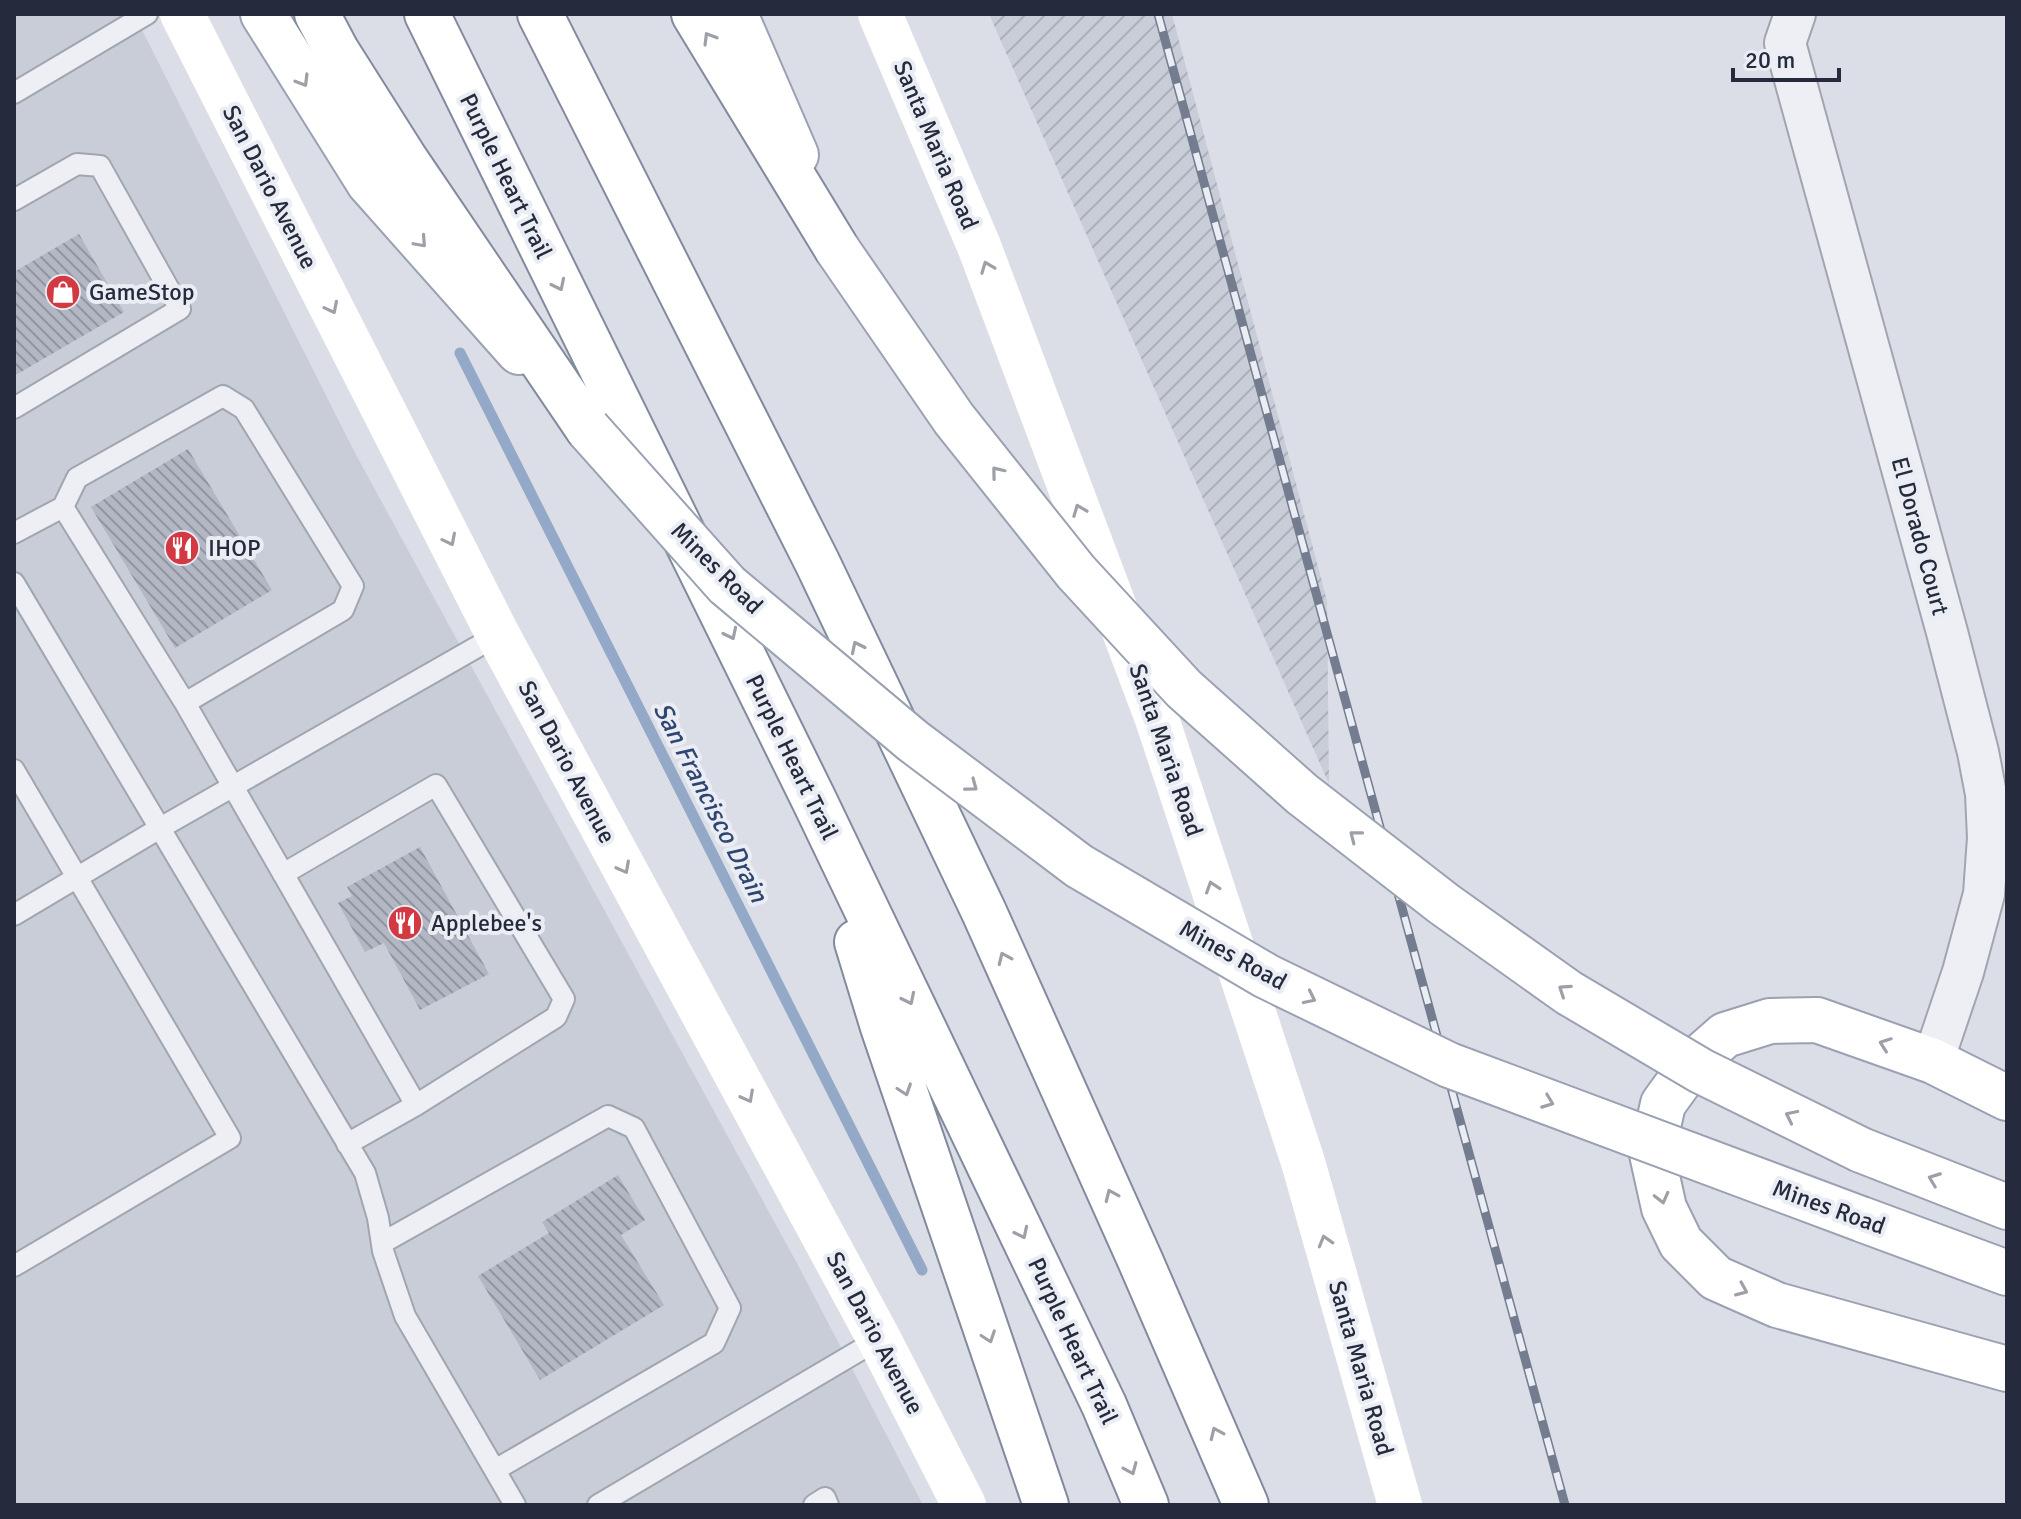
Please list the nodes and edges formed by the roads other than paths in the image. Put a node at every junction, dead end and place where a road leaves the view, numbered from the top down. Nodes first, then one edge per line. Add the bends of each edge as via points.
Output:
1 (147, 14) edge
2 (182, 14) edge
3 (263, 14) edge
4 (317, 14) edge
5 (427, 14) edge
6 (540, 14) edge
7 (694, 14) edge
8 (735, 14) edge
9 (880, 14) edge
10 (1795, 14) edge
11 (14, 93) edge
12 (14, 200) edge
13 (837, 249) junction
14 (14, 408) edge
15 (588, 429) junction
16 (63, 507) junction
17 (14, 533) edge
18 (14, 583) edge
19 (498, 635) junction
20 (185, 703) junction
21 (14, 770) edge
22 (232, 787) junction
23 (815, 802) junction
24 (160, 828) junction
25 (283, 874) junction
26 (77, 878) junction
27 (14, 915) edge
28 (1933, 1061) junction
29 (2007, 1098) edge
30 (416, 1105) junction
31 (347, 1144) junction
32 (2007, 1207) edge
33 (382, 1243) junction
34 (14, 1266) edge
35 (2007, 1273) edge
36 (879, 1339) junction
37 (2007, 1369) edge
38 (495, 1470) junction
39 (515, 1505) edge
40 (598, 1505) edge
41 (814, 1505) edge
42 (828, 1505) edge
43 (964, 1505) edge
44 (1046, 1505) edge
45 (1146, 1505) edge
46 (1246, 1505) edge
47 (1400, 1505) edge

1 - 11 lane
2 -> 19 main road, San Dario Avenue
3 -> 15 main road via 369,183
4 - 15 main road via 405,159
5 -> 23 main road, Purple Heart Trail
46 -> 6 main road via 984,912 817,562
13 -> 7 main road
8 - 13 main road
47 -> 9 main road, Santa Maria Road via 1303,1162 1157,719 979,246
10 - 28 street, El Dorado Court via 1785,43 1947,632 1986,794 1984,894
12 - 14 lane via 77,164 100,166 180,309
32 -> 13 main road, bridge via 1861,1150 1701,1071 1569,993 1302,794 1184,689 1076,572 954,419
15 -> 35 main road, Mines Road, bridge via 727,585 913,741 1079,866 1266,976 1449,1065
16 - 17 lane
16 - 20 lane
16 - 20 lane via 77,478 223,396 244,409 353,586 343,610
18 - 24 lane
19 - 22 lane
19 -> 36 main road, San Dario Avenue
20 - 22 lane
21 - 26 lane
22 - 24 lane
22 - 25 lane
23 -> 44 main road via 883,1027
23 -> 45 main road, Purple Heart Trail via 1104,1405
24 - 26 lane
24 - 31 lane
25 - 30 lane
25 - 30 lane via 436,785 564,999 556,1017
26 - 27 lane
26 - 34 lane via 230,1138
28 - 29 main road
28 -> 37 main road via 1817,1020 1770,1021 1725,1035 1692,1064 1663,1104 1652,1154 1664,1208 1681,1243 1716,1278 1777,1305
30 - 31 lane
31 - 33 lane via 365,1173
33 - 38 lane via 405,1316
33 - 38 lane via 608,1116 634,1128 730,1308 714,1343
36 - 40 lane
36 - 43 main road, San Dario Avenue
38 - 39 lane
41 - 42 lane via 825,1498

